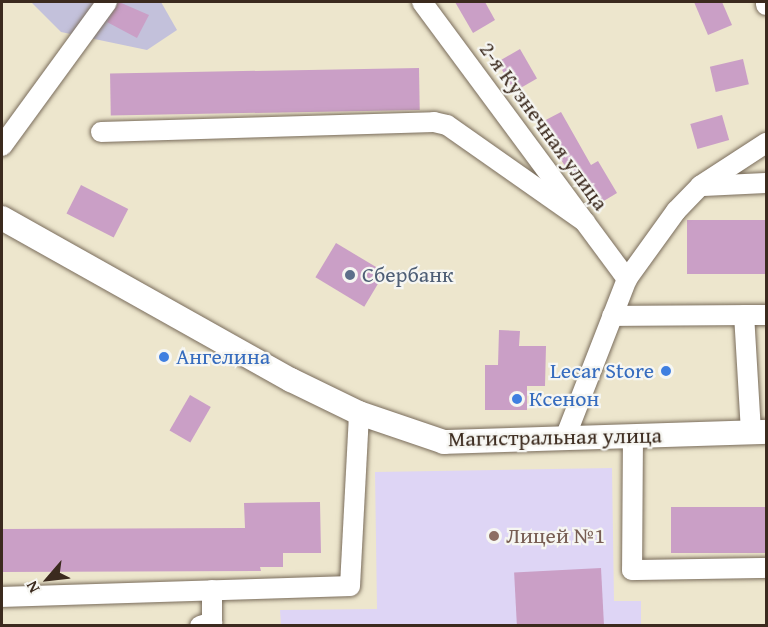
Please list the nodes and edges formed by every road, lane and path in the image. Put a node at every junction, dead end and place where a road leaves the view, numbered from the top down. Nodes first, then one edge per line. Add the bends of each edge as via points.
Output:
1 (107, 2) edge
2 (422, 2) edge
3 (101, 132) dead end
4 (766, 143) edge
5 (2, 146) edge
6 (766, 183) edge
7 (700, 186) junction
8 (2, 219) edge
9 (585, 222) junction
10 (627, 279) junction
11 (744, 315) junction
12 (766, 315) edge
13 (612, 316) junction
14 (359, 412) junction
15 (759, 432) edge
16 (633, 435) junction
17 (565, 438) junction
18 (766, 568) edge
19 (212, 590) junction
20 (2, 597) edge
21 (208, 624) edge

1 - 5 street
2 - 9 street, 2-я Кузнечная улица
3 - 9 street via 434,122 447,126
4 - 7 street
6 - 7 street
7 - 10 street via 676,211
8 - 14 main road, Магистральная улица via 291,380
9 - 10 street, 2-я Кузнечная улица
10 - 13 street
11 - 12 street
11 - 13 street
11 - 15 street
13 - 17 street
14 - 17 main road, Магистральная улица via 444,442
14 - 19 street via 350,585
15 - 16 main road, Магистральная улица
16 - 17 main road, Магистральная улица
16 - 18 street via 632,570
19 - 20 street
19 - 21 street

